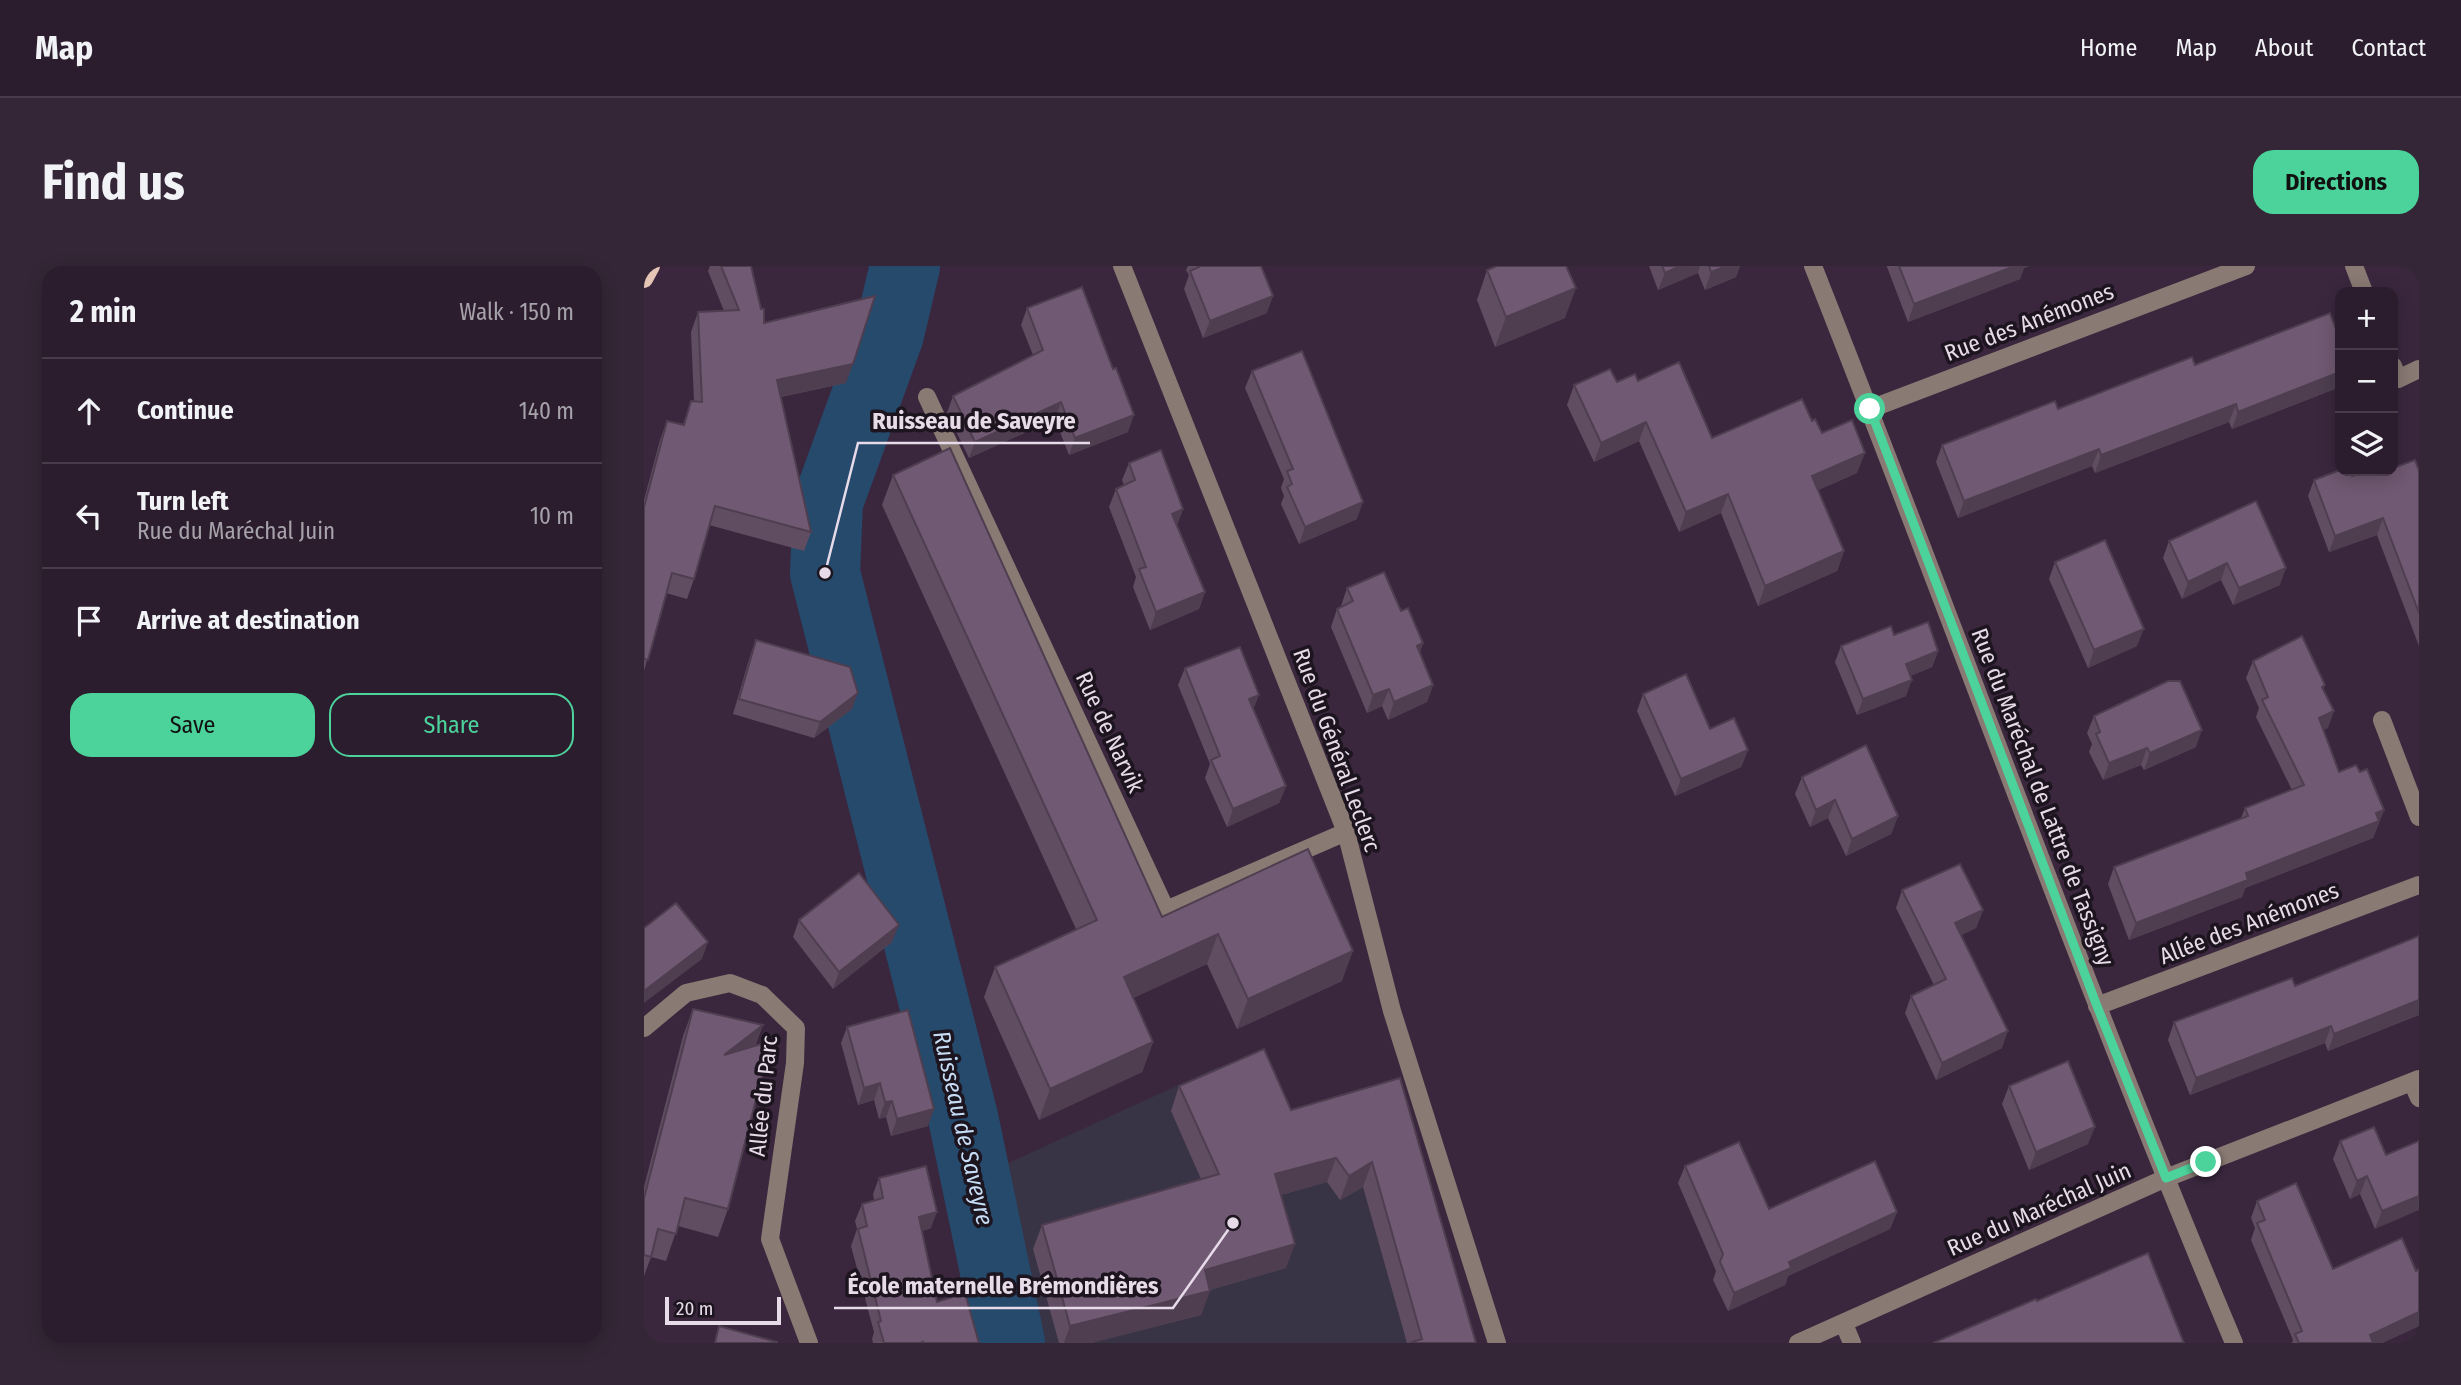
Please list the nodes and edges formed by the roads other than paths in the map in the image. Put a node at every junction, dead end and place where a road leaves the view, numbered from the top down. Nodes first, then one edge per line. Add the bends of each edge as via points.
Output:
1 (651, 266) edge
2 (1122, 266) edge
3 (1813, 266) edge
4 (2246, 266) edge
5 (2354, 266) edge
6 (644, 279) edge
7 (2362, 287) edge
8 (2419, 369) edge
9 (2398, 379) edge
10 (927, 397) dead end
11 (1870, 409) junction
12 (2382, 720) dead end
13 (2419, 817) edge
14 (1346, 832) junction
15 (2419, 885) edge
16 (2097, 1006) junction
17 (644, 1028) edge
18 (2417, 1086) edge
19 (2166, 1178) junction
20 (1844, 1324) junction
21 (808, 1343) edge
22 (1497, 1343) edge
23 (1798, 1343) edge
24 (1852, 1343) edge
25 (2234, 1343) edge

1 - 6 main road
2 - 14 street, Rue du Général Leclerc
3 - 11 street, Rue du Maréchal de Lattre de Tassigny
4 - 11 street, Rue des Anémones
5 - 7 street
8 - 9 street
10 - 14 street, Rue de Narvik via 1166,910
11 - 16 street, Rue du Maréchal de Lattre de Tassigny
12 - 13 street
14 - 22 street, Rue du Général Leclerc via 1392,1011
15 - 16 street, Allée des Anémones
16 - 19 street, Rue du Maréchal de Lattre de Tassigny
17 - 21 street, Allée du Parc via 686,993 730,983 762,995 796,1028 770,1239
18 - 19 street, Rue du Maréchal Juin
19 - 20 street, Rue du Maréchal Juin
19 - 25 street, Rue du Maréchal de Lattre de Tassigny
20 - 23 street, Rue du Maréchal Juin
20 - 24 street

